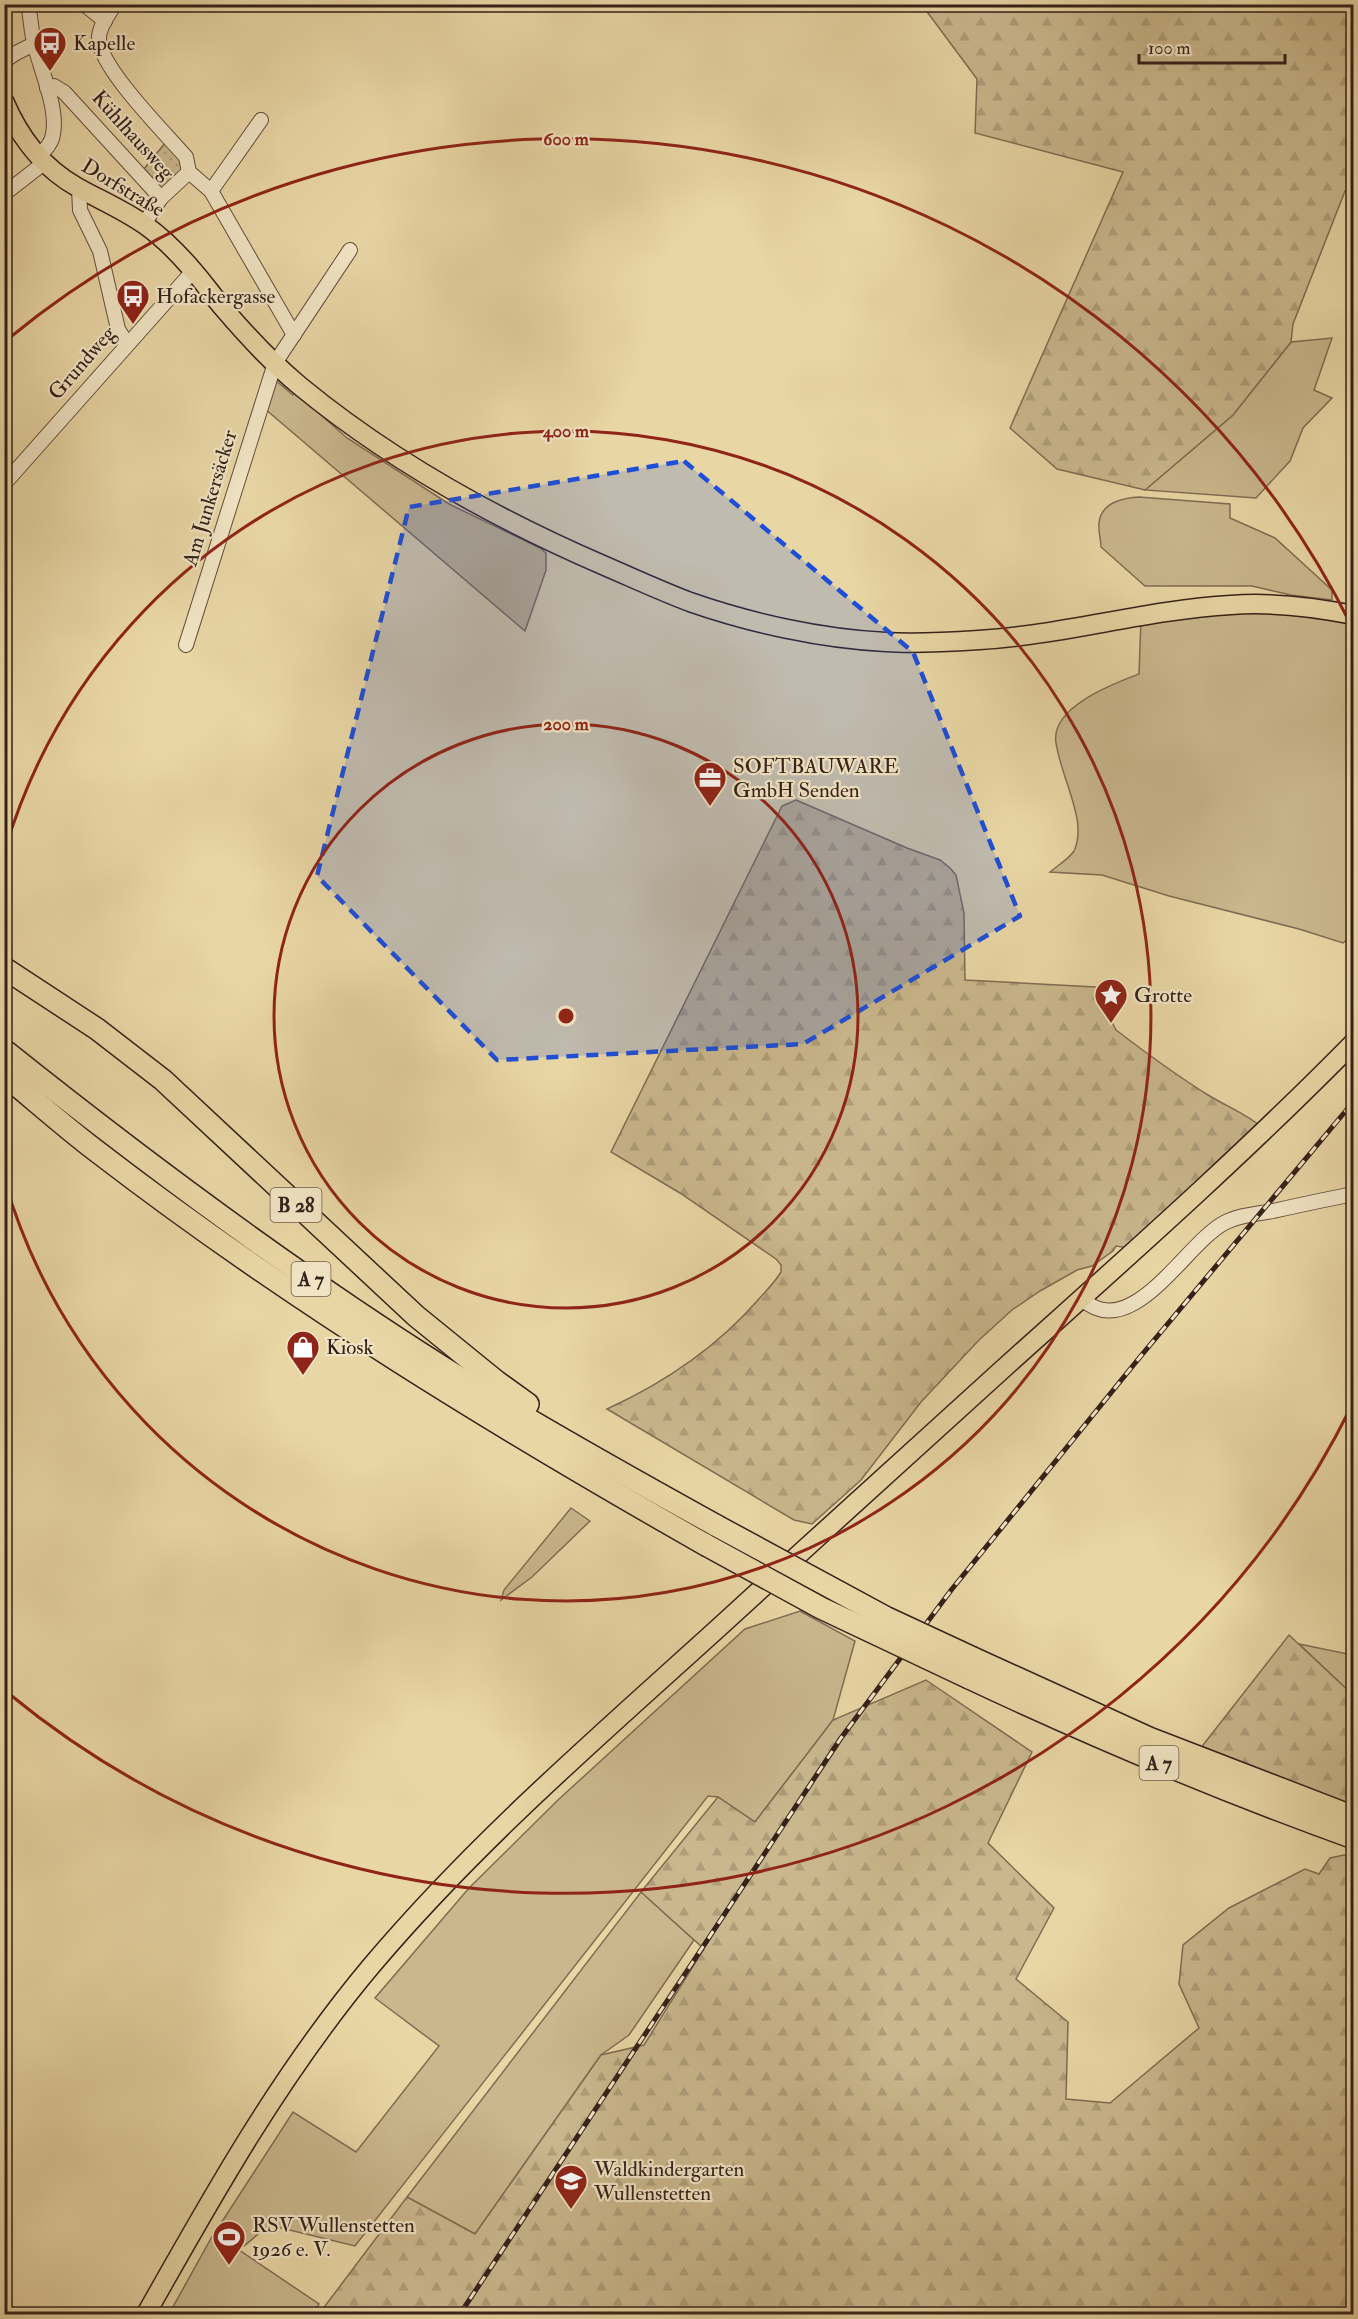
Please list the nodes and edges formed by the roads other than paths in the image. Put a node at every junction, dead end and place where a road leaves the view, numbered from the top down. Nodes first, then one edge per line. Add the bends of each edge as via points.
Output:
1 (84, 4) edge
2 (115, 4) edge
3 (29, 5) edge
4 (105, 21) junction
5 (34, 44) junction
6 (4, 61) edge
7 (47, 87) junction
8 (4, 101) edge
9 (261, 120) dead end
10 (41, 160) junction
11 (189, 172) junction
12 (79, 188) junction
13 (211, 191) junction
14 (4, 194) edge
15 (161, 198) junction
16 (144, 224) junction
17 (350, 250) dead end
18 (194, 270) junction
19 (294, 335) junction
20 (127, 344) junction
21 (275, 363) junction
22 (4, 484) edge
23 (1353, 615) edge
24 (186, 645) dead end
25 (4, 968) edge
26 (1353, 1042) edge
27 (4, 1050) edge
28 (4, 1075) edge
29 (4, 1093) edge
30 (99, 1153) junction
31 (1353, 1194) edge
32 (1082, 1299) junction
33 (635, 1482) junction
34 (971, 1668) junction
35 (1353, 1817) edge
36 (1353, 1838) edge
37 (146, 2314) edge

1 - 4 street
2 - 4 street
3 - 5 street
4 - 11 street via 99,37 112,70 186,157
5 - 6 street
5 - 7 street
7 - 10 street via 54,122
7 - 15 street, Kühlhausweg via 64,92
8 - 10 main road, Dorfstraße via 17,128
9 - 13 street
10 - 12 main road, Dorfstraße
10 - 14 street
11 - 13 street
11 - 15 street
12 - 16 main road, Dorfstraße
12 - 20 street via 80,210 100,251 120,335
13 - 19 street
15 - 16 street, Kühlhausweg
16 - 18 main road, Dorfstraße
17 - 19 street, Am Junkersäcker
18 - 20 street, Grundweg
18 - 21 main road, Dorfstraße
19 - 21 street, Am Junkersäcker
20 - 22 street, Grundweg
21 - 23 main road, Dorfstraße via 300,386 418,470 484,508 560,547 723,613 844,638 927,644 1015,638 1232,604 1290,606
21 - 24 street, Am Junkersäcker
25 - 33 highway, B 28 via 97,1029 163,1080 416,1316 496,1381
26 - 32 main road
27 - 33 highway, A 7 via 86,1116 372,1321
28 - 30 highway, A 7
29 - 30 highway via 83,1149
30 - 34 highway, A 7, bridge via 251,1262 472,1408 821,1608
31 - 32 street via 1224,1223 1129,1307 1102,1310 1091,1308
32 - 37 main road via 557,1774 429,1900 370,1967 274,2097
33 - 34 highway, A 7, bridge via 887,1618
34 - 35 highway, A 7
34 - 36 highway, A 7 via 1141,1755

